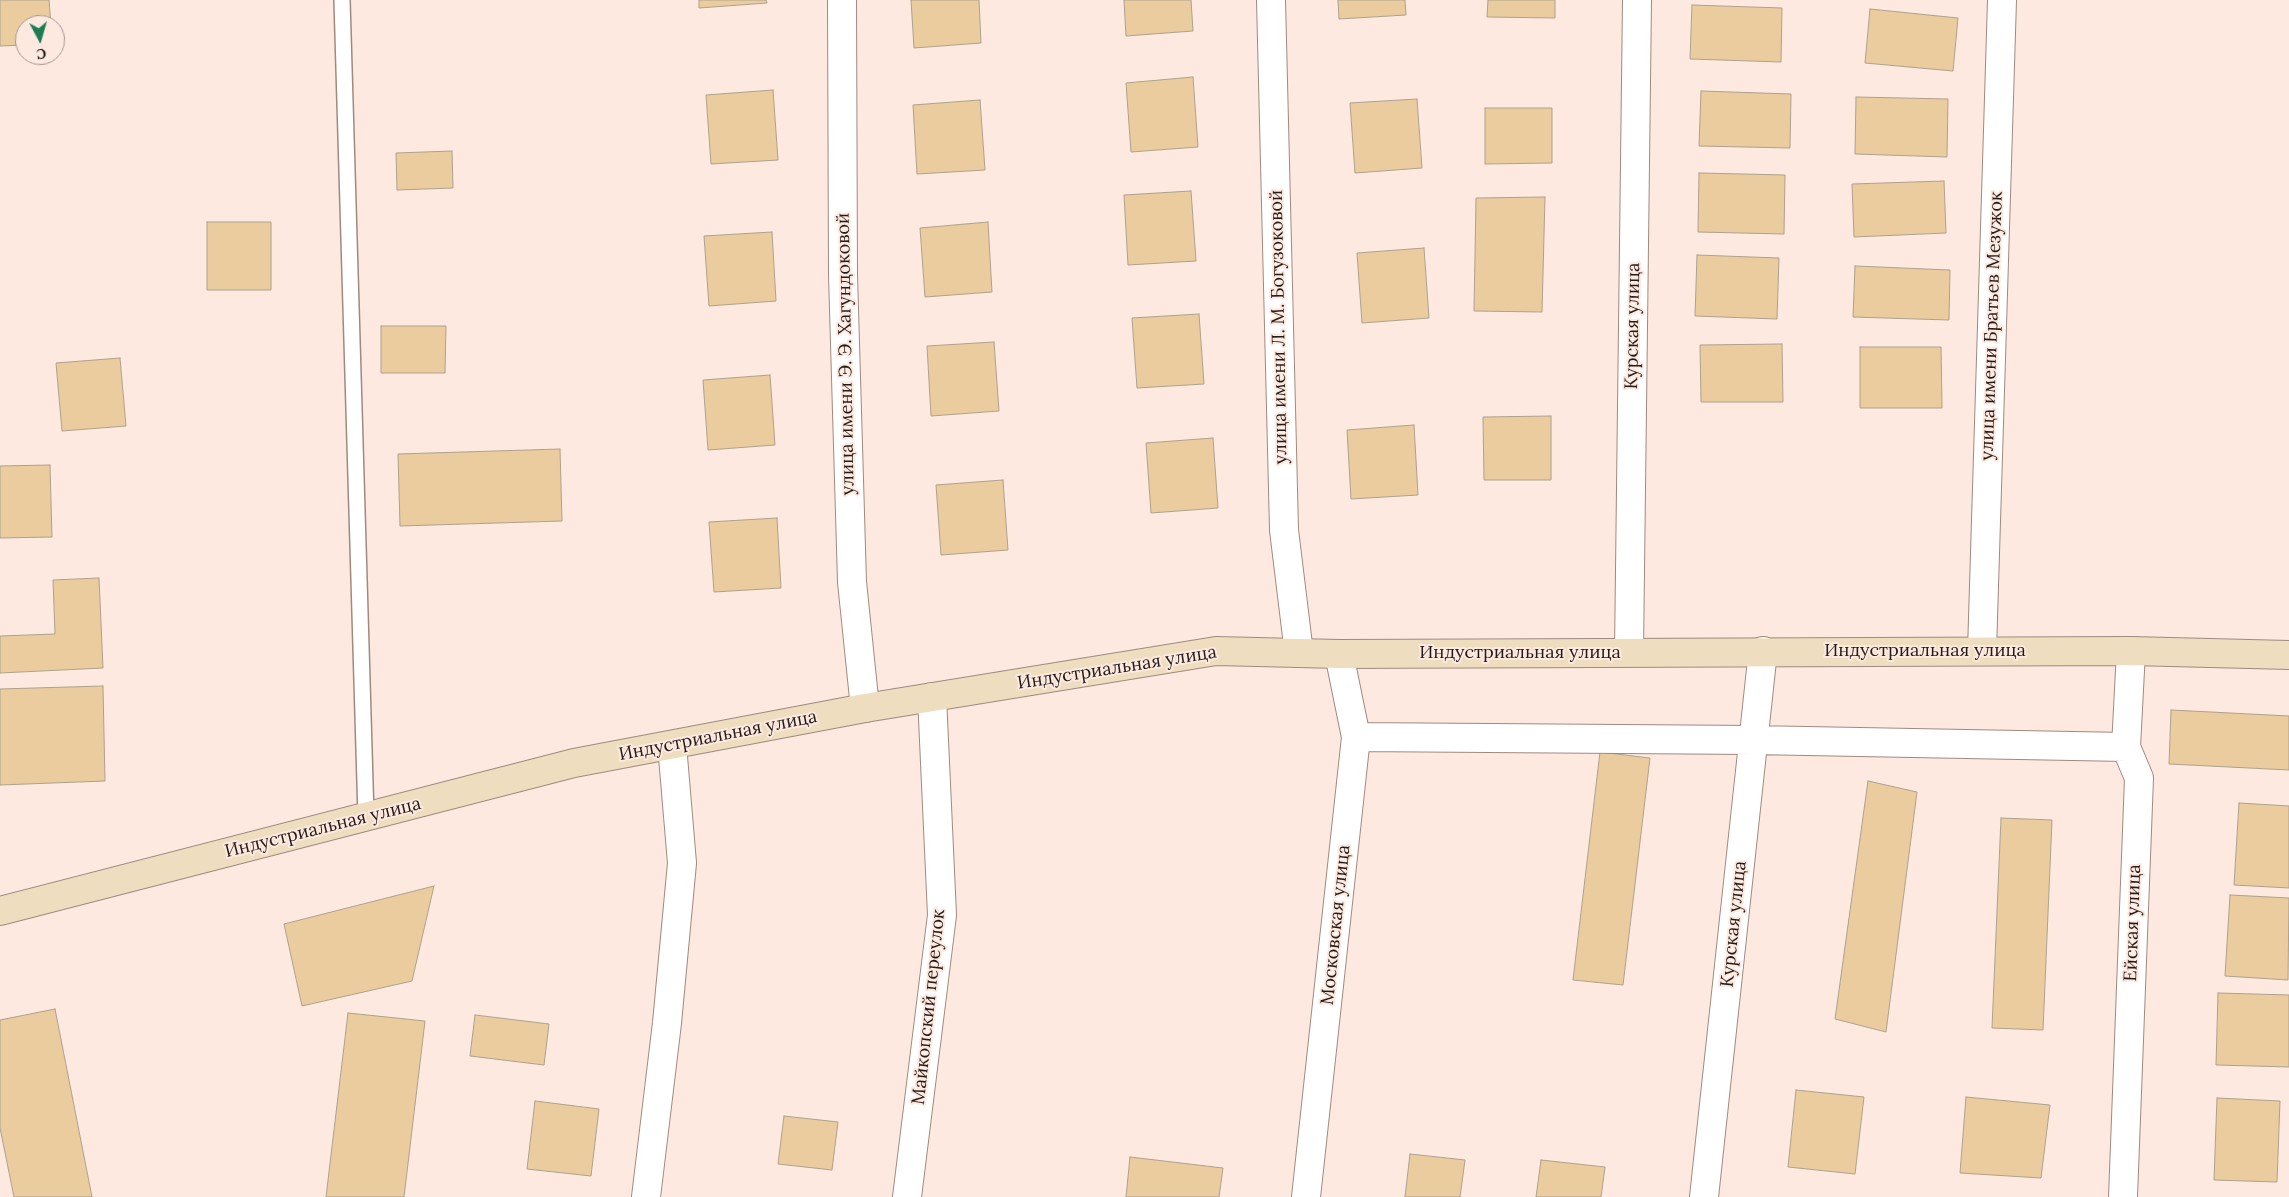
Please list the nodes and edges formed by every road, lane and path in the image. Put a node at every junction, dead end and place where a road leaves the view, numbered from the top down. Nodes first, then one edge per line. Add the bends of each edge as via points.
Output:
1 (342, 0) edge
2 (842, 0) edge
3 (1271, 0) edge
4 (1637, 0) edge
5 (2002, 0) edge
6 (1763, 651) junction
7 (1982, 651) junction
8 (2131, 651) junction
9 (1629, 652) junction
10 (1299, 653) junction
11 (1339, 654) junction
12 (2289, 655) edge
13 (932, 697) junction
14 (865, 708) junction
15 (1356, 737) junction
16 (1753, 740) junction
17 (672, 745) junction
18 (2126, 747) junction
19 (366, 817) junction
20 (0, 911) edge
21 (646, 1197) edge
22 (907, 1197) edge
23 (1306, 1197) edge
24 (1704, 1197) edge
25 (2123, 1197) edge

1 - 19 lane
2 - 14 street, улица имени Э. Э. Хагундоковой via 843,274 852,572
3 - 10 street, улица имени Л. М. Богузоковой via 1284,530
4 - 9 street, Курская улица
5 - 7 street, улица имени Братьев Мезужок
6 - 7 street, Индустриальная улица
6 - 9 street, Индустриальная улица
6 - 16 street, Курская улица
7 - 8 street, Индустриальная улица
8 - 12 street, Индустриальная улица
8 - 18 street, Ейская улица
9 - 11 street, Индустриальная улица
10 - 11 street, Индустриальная улица
10 - 13 street, Индустриальная улица via 1216,651
11 - 15 street, Московская улица
13 - 14 street, Индустриальная улица
13 - 22 street, Майкопский переулок via 942,915
14 - 17 street, Индустриальная улица
15 - 16 street
15 - 23 street, Московская улица
16 - 18 street
16 - 24 street, Курская улица
17 - 19 street, Индустриальная улица via 574,763
17 - 21 street via 682,863
18 - 25 street, Ейская улица via 2138,778
19 - 20 street, Индустриальная улица

